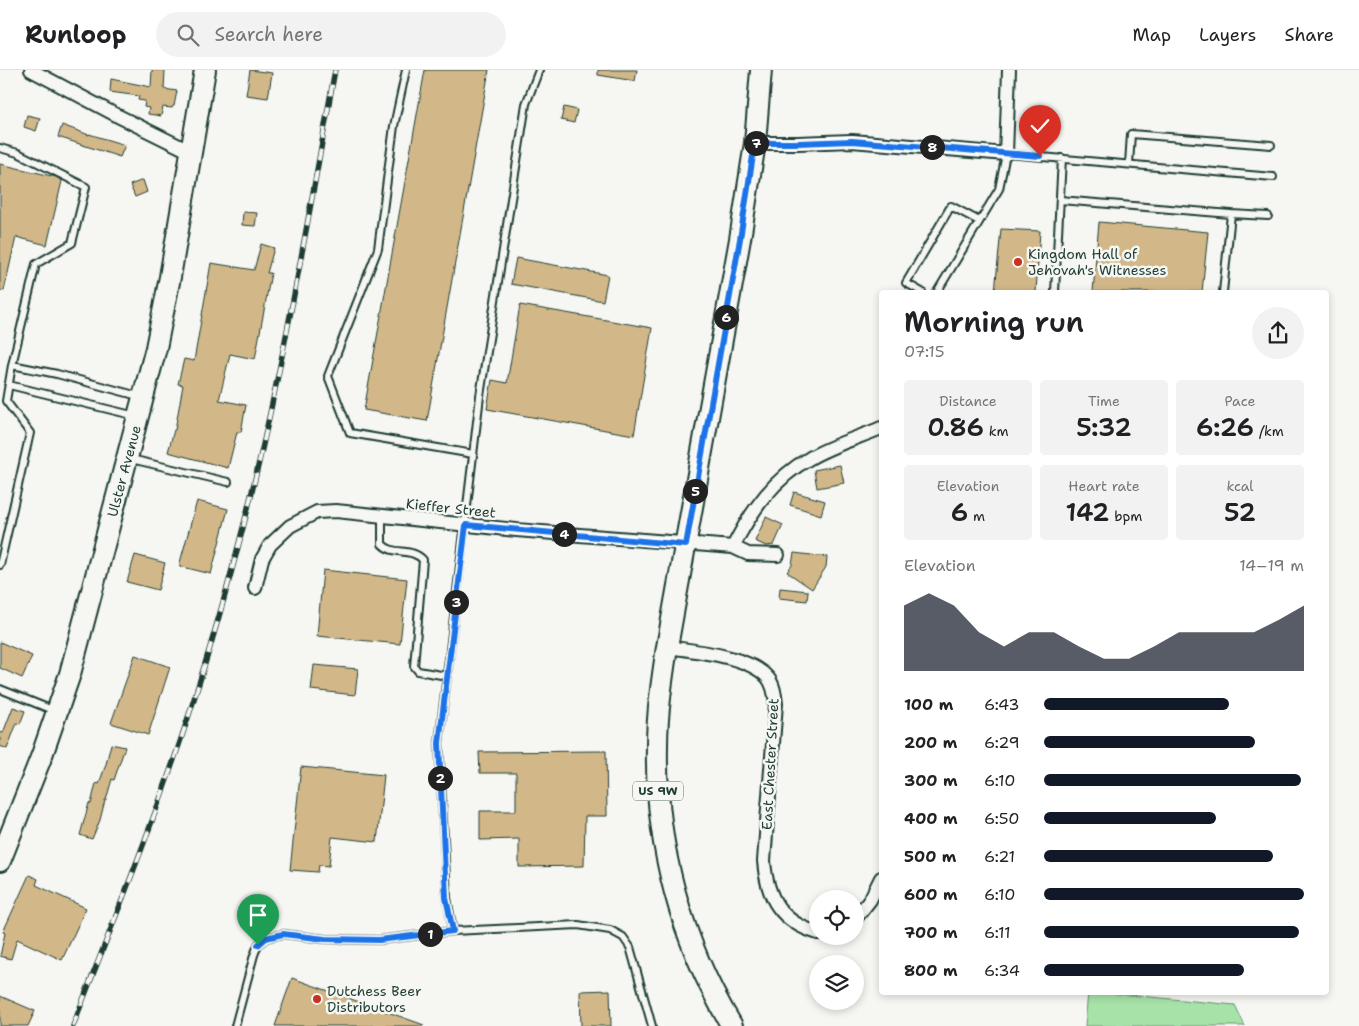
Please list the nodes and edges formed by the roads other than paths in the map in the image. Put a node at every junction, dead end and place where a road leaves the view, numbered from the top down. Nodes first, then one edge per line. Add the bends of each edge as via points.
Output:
1 (31, 70) edge
2 (205, 70) edge
3 (406, 70) edge
4 (538, 70) edge
5 (761, 70) edge
6 (1009, 70) edge
7 (755, 143) junction
8 (1271, 145) dead end
9 (0, 148) edge
10 (191, 152) junction
11 (1006, 154) junction
12 (1062, 158) junction
13 (1129, 164) junction
14 (1273, 177) dead end
15 (1060, 200) junction
16 (1231, 214) junction
17 (1268, 216) dead end
18 (979, 221) junction
19 (918, 290) edge
20 (937, 290) edge
21 (1056, 290) edge
22 (1223, 290) edge
23 (12, 365) junction
24 (9, 384) junction
25 (143, 398) junction
26 (138, 417) junction
27 (879, 429) edge
28 (473, 454) junction
29 (127, 458) junction
30 (228, 482) dead end
31 (382, 516) junction
32 (466, 525) junction
33 (686, 545) junction
34 (733, 548) junction
35 (778, 555) dead end
36 (0, 564) edge
37 (255, 588) dead end
38 (668, 647) junction
39 (447, 676) junction
40 (0, 689) edge
41 (56, 712) junction
42 (0, 859) edge
43 (879, 882) edge
44 (864, 908) edge
45 (453, 931) junction
46 (809, 931) edge
47 (235, 1026) edge
48 (652, 1026) edge
49 (732, 1026) edge

1 - 10 street
2 - 10 main road, Ulster Avenue
3 - 28 lane via 394,126 378,249 328,376 350,433
4 - 28 lane via 526,104
5 - 7 main road, US 9W
6 - 11 street
7 - 11 street via 852,141
7 - 33 main road, US 9W
8 - 13 lane via 1131,134
9 - 23 lane via 18,153 86,187 72,242 36,264
10 - 25 main road, Ulster Avenue via 170,277
11 - 12 lane
11 - 18 lane via 999,188
12 - 13 lane
12 - 15 lane
13 - 14 lane
15 - 16 lane
15 - 21 lane
16 - 17 lane
16 - 22 lane
18 - 19 lane via 951,206 906,283
18 - 20 lane
23 - 24 lane
23 - 25 lane
24 - 26 lane
24 - 36 lane via 6,401 30,433
25 - 26 main road, Ulster Avenue
26 - 29 main road, Ulster Avenue
27 - 34 street via 811,457 789,471 766,493
28 - 32 lane
29 - 30 lane
29 - 41 main road, Ulster Avenue via 70,674
31 - 32 street, Kieffer Street
31 - 37 street, Kieffer Street via 336,511 310,514 290,526 270,545 262,559
31 - 39 lane via 382,544 387,549 418,554 423,560 414,666 418,671
32 - 33 street, Kieffer Street
32 - 39 lane
33 - 34 street, Kieffer Street
33 - 38 main road, US 9W
34 - 35 street, Kieffer Street via 748,554
38 - 46 street, East Chester Street via 717,655 751,665 770,679 776,704 765,877 771,898 788,918
38 - 49 main road, US 9W via 657,744 658,794 669,873 685,927 707,981
39 - 45 lane via 439,764 446,898
40 - 41 lane
41 - 42 main road, Ulster Avenue
43 - 44 street
45 - 47 lane via 379,940 283,934 266,938 254,955
45 - 48 lane via 578,925 610,930 624,937 630,947

